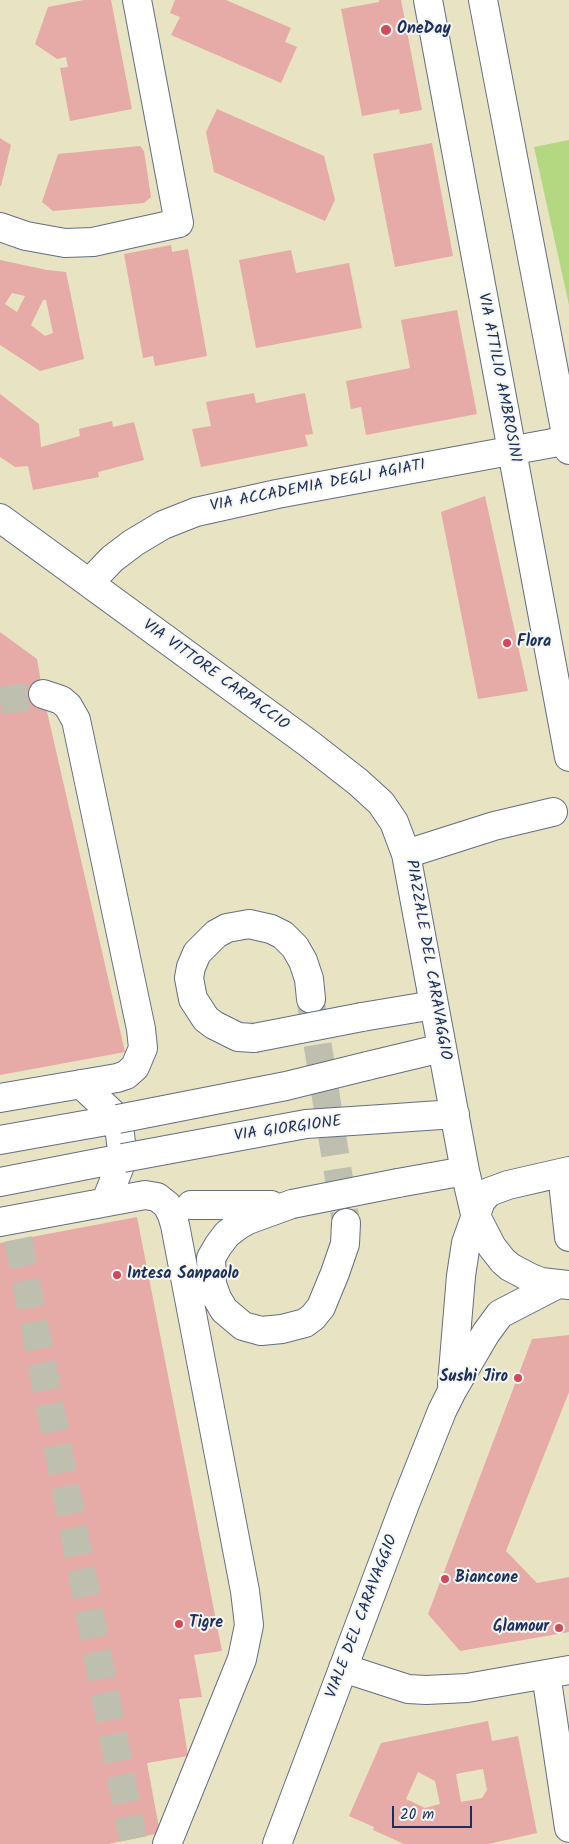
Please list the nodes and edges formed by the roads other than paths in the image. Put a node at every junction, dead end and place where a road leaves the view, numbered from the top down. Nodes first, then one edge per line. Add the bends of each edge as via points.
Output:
1 (137, 0) edge
2 (428, 0) edge
3 (484, 0) edge
4 (0, 227) edge
5 (568, 443) edge
6 (512, 450) junction
7 (0, 518) edge
8 (89, 583) junction
9 (43, 694) tunnel mouth
10 (569, 757) edge
11 (552, 812) dead end
12 (406, 854) junction
13 (311, 999) tunnel mouth
14 (434, 1005) junction
15 (442, 1048) junction
16 (81, 1084) junction
17 (0, 1098) edge
18 (454, 1114) junction
19 (118, 1119) junction
20 (0, 1140) edge
21 (123, 1158) junction
22 (465, 1171) junction
23 (566, 1172) edge
24 (0, 1182) edge
25 (106, 1201) junction
26 (292, 1204) junction
27 (191, 1206) dead end
28 (475, 1214) junction
29 (0, 1222) edge
30 (346, 1223) tunnel mouth
31 (569, 1237) edge
32 (563, 1285) edge
33 (452, 1391) junction
34 (343, 1668) junction
35 (558, 1672) edge
36 (569, 1828) edge
37 (167, 1844) edge
38 (277, 1844) edge

1 - 4 street via 179,223 93,242 65,243 26,236
2 - 6 street, VIA ATTILIO AMBROSINI
3 - 5 street
5 - 6 street, VIA ACCADEMIA DEGLI AGIATI
6 - 8 street, VIA ACCADEMIA DEGLI AGIATI via 196,512 133,542
6 - 10 street, VIA ATTILIO AMBROSINI
7 - 8 street, VIA VITTORE CARPACCIO
8 - 12 street, VIA VITTORE CARPACCIO via 358,782 381,803 394,822
9 - 16 street via 61,700 76,720 142,1038 140,1058 126,1074
11 - 12 street, PIAZZALE DEL CARAVAGGIO via 494,826
12 - 14 street, PIAZZALE DEL CARAVAGGIO
13 - 14 street, bridge via 310,979 295,947 271,929 249,924 227,928 197,953 191,967 189,978 193,999 206,1019 238,1037 254,1038
14 - 15 street, PIAZZALE DEL CARAVAGGIO
15 - 18 street, PIAZZALE DEL CARAVAGGIO
15 - 19 street, bridge via 286,1086
16 - 17 street
16 - 19 street
18 - 21 street, VIA GIORGIONE, bridge via 306,1124
18 - 22 street, PIAZZALE DEL CARAVAGGIO
19 - 20 street
19 - 21 street
21 - 24 street, VIA GIORGIONE
21 - 25 street
22 - 26 street, bridge
22 - 28 street, PIAZZALE DEL CARAVAGGIO
23 - 28 street via 525,1180 489,1192
23 - 31 street
25 - 29 street
25 - 37 street via 145,1195 158,1197 172,1215 249,1625 232,1684
26 - 27 street
26 - 30 street via 239,1225 227,1234 211,1258 212,1284 217,1298 224,1310 242,1326 261,1330 282,1329 305,1323 313,1317 321,1307 335,1273 345,1244
28 - 32 street, PIAZZALE DEL CARAVAGGIO via 502,1261 529,1277
28 - 33 street, VIALE DEL CARAVAGGIO via 461,1276
32 - 33 street, VIALE DEL CARAVAGGIO via 500,1314
33 - 34 street, VIALE DEL CARAVAGGIO
34 - 35 street via 419,1690 460,1688
34 - 38 street, VIALE DEL CARAVAGGIO
35 - 36 street

